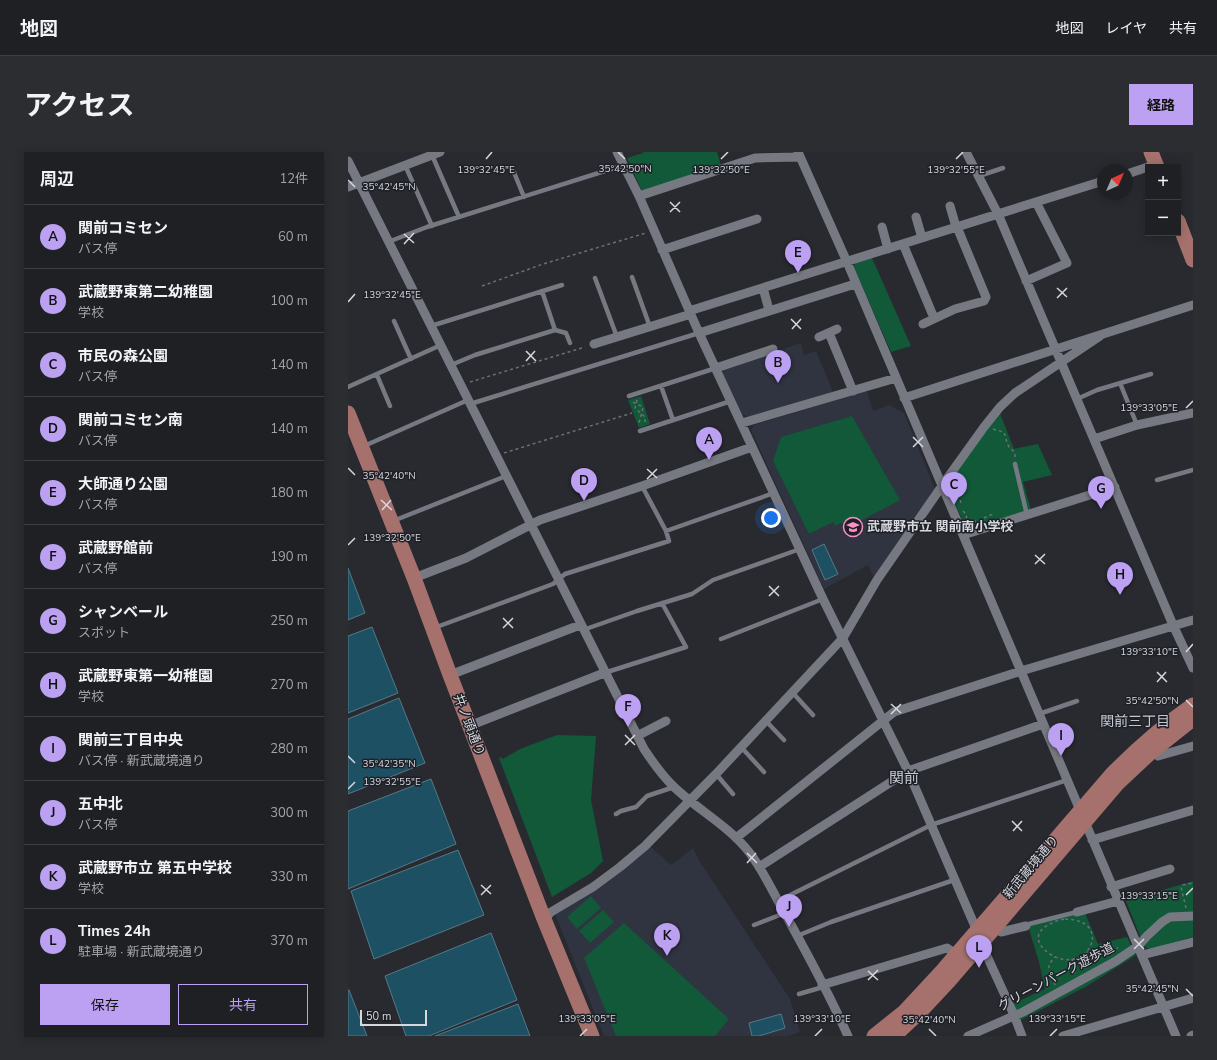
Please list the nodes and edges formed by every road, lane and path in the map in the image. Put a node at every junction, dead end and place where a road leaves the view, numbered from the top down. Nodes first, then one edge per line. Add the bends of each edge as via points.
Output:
1 (617, 152) edge
2 (966, 152) edge
3 (436, 153) edge
4 (799, 155) edge
5 (348, 161) edge
6 (405, 164) junction
7 (624, 165) junction
8 (1145, 167) edge
9 (1003, 168) dead end
10 (513, 170) dead end
11 (1133, 172) edge
12 (979, 176) junction
13 (358, 182) junction
14 (1097, 183) edge
15 (348, 187) edge
16 (639, 196) junction
17 (524, 197) junction
18 (1036, 202) junction
19 (950, 206) dead end
20 (998, 214) junction
21 (916, 216) dead end
22 (459, 217) junction
23 (757, 219) dead end
24 (432, 226) junction
25 (882, 227) dead end
26 (957, 227) junction
27 (1181, 229) edge
28 (653, 230) junction
29 (922, 238) junction
30 (388, 242) junction
31 (903, 244) junction
32 (888, 249) junction
33 (662, 250) junction
34 (1193, 260) edge
35 (847, 262) junction
36 (632, 277) dead end
37 (595, 278) dead end
38 (1026, 281) junction
39 (855, 284) junction
40 (562, 285) dead end
41 (482, 286) dead end
42 (763, 288) junction
43 (542, 291) junction
44 (1193, 305) edge
45 (770, 310) junction
46 (690, 312) junction
47 (934, 318) junction
48 (394, 322) dead end
49 (923, 324) dead end
50 (431, 326) junction
51 (650, 327) junction
52 (555, 330) junction
53 (699, 333) junction
54 (1100, 336) junction
55 (616, 337) junction
56 (819, 337) dead end
57 (570, 343) dead end
58 (594, 344) joint
59 (441, 345) junction
60 (773, 349) dead end
61 (1056, 349) junction
62 (411, 359) junction
63 (1061, 361) junction
64 (451, 365) junction
65 (716, 368) junction
66 (1151, 374) dead end
67 (377, 375) junction
68 (896, 378) junction
69 (1120, 383) junction
70 (461, 385) junction
71 (661, 386) junction
72 (348, 387) edge
73 (853, 391) junction
74 (637, 397) dead end
75 (631, 398) joint
76 (904, 398) junction
77 (1077, 399) junction
78 (731, 401) junction
79 (469, 402) junction
80 (636, 404) junction
81 (390, 406) dead end
82 (348, 413) edge
83 (632, 413) dead end
84 (642, 413) junction
85 (1193, 413) edge
86 (994, 414) junction
87 (672, 420) junction
88 (643, 424) junction
89 (742, 424) junction
90 (647, 425) dead end
91 (1137, 425) junction
92 (641, 429) joint
93 (1094, 439) junction
94 (361, 447) junction
95 (752, 447) junction
96 (496, 456) junction
97 (1015, 464) joint
98 (1193, 470) edge
99 (506, 476) junction
100 (1157, 480) dead end
101 (955, 481) dead end
102 (642, 486) junction
103 (942, 486) junction
104 (1115, 487) junction
105 (774, 493) junction
106 (1027, 515) junction
107 (391, 522) junction
108 (531, 523) junction
109 (966, 523) dead end
110 (666, 531) junction
111 (963, 535) junction
112 (800, 548) junction
113 (414, 578) junction
114 (558, 579) junction
115 (823, 598) junction
116 (662, 603) junction
117 (1193, 620) edge
118 (1173, 625) junction
119 (433, 628) junction
120 (582, 628) junction
121 (843, 638) junction
122 (721, 639) dead end
123 (1193, 668) edge
124 (1021, 671) junction
125 (604, 672) junction
126 (450, 675) junction
127 (792, 692) junction
128 (1077, 702) dead end
129 (1193, 705) edge
130 (1039, 714) junction
131 (813, 716) dead end
132 (1193, 719) edge
133 (883, 720) junction
134 (666, 721) dead end
135 (766, 721) junction
136 (1043, 724) junction
137 (469, 726) junction
138 (637, 736) junction
139 (784, 740) dead end
140 (1193, 746) edge
141 (741, 747) junction
142 (1158, 756) dead end
143 (908, 771) junction
144 (764, 772) dead end
145 (716, 774) junction
146 (1067, 780) junction
147 (674, 787) junction
148 (733, 794) dead end
149 (690, 800) junction
150 (1193, 810) edge
151 (616, 814) dead end
152 (1082, 817) junction
153 (931, 825) junction
154 (736, 838) junction
155 (1092, 840) junction
156 (759, 867) junction
157 (1170, 869) dead end
158 (954, 880) junction
159 (1193, 883) edge
160 (1112, 887) junction
161 (778, 901) junction
162 (1118, 901) junction
163 (1077, 912) joint
164 (785, 913) junction
165 (1190, 916) edge
166 (544, 919) junction
167 (754, 925) dead end
168 (1026, 926) joint
169 (1001, 932) dead end
170 (797, 936) junction
171 (979, 937) junction
172 (1193, 942) edge
173 (1138, 946) junction
174 (950, 950) dead end
175 (1130, 951) junction
176 (1086, 952) junction
177 (1142, 956) junction
178 (1055, 957) junction
179 (1072, 959) junction
180 (1083, 979) junction
181 (823, 986) junction
182 (799, 994) dead end
183 (1055, 994) junction
184 (1193, 998) edge
185 (1163, 1007) junction
186 (1014, 1015) junction
187 (592, 1036) edge
188 (848, 1036) edge
189 (874, 1036) edge
190 (894, 1036) edge
191 (968, 1036) edge
192 (1022, 1036) edge
193 (1064, 1036) edge
194 (1176, 1036) edge

1 - 7 street
2 - 12 street
3 - 6 street
3 - 22 lane
4 - 16 street via 756,158
4 - 35 street
5 - 13 street
6 - 13 street
6 - 24 lane
7 - 16 street
7 - 17 lane
8 - 11 street
9 - 12 lane
10 - 17 lane
12 - 20 street
13 - 15 street
13 - 30 street
14 - 18 street
16 - 28 street
17 - 22 lane
18 - 20 street
18 - 38 street via 1067,263
19 - 26 street
20 - 26 street
20 - 38 street
21 - 29 street
22 - 24 lane
23 - 33 street
24 - 30 lane
25 - 32 street
26 - 29 street
26 - 47 street via 986,297 984,301
27 - 34 main road
28 - 33 street
28 - 41 path
29 - 31 street
30 - 50 street
31 - 32 street
31 - 47 street
32 - 35 street
33 - 46 street
35 - 39 street
35 - 42 street
36 - 51 lane
37 - 55 lane
38 - 61 street
39 - 45 street
39 - 68 street
40 - 43 lane
42 - 45 street
42 - 46 street
43 - 50 lane
43 - 52 lane
44 - 54 street
45 - 53 street
46 - 51 street
46 - 53 street
47 - 49 street
48 - 62 lane
50 - 59 street
51 - 55 street
52 - 57 lane via 566,333
52 - 64 lane
53 - 65 street
53 - 79 lane
54 - 61 street
54 - 63 street
55 - 58 street
56 - 73 street via 833,331
58 - 70 path
59 - 62 lane
59 - 64 street
60 - 65 street
61 - 63 street
61 - 76 street
62 - 67 lane
63 - 77 street
63 - 86 street via 1015,392
64 - 70 street
65 - 71 lane
65 - 78 street
66 - 69 lane
67 - 72 lane
67 - 81 lane
68 - 73 street
68 - 76 street
69 - 77 lane
69 - 91 lane
70 - 79 street
71 - 75 lane
71 - 87 lane
73 - 89 street
74 - 80 path
75 - 80 path
76 - 103 street
77 - 93 street
78 - 87 lane
78 - 89 street
79 - 94 lane
79 - 96 street
80 - 84 path via 635,408
80 - 84 path via 642,406
82 - 94 main road, 井ノ頭通り
83 - 96 path
84 - 88 path via 646,420
84 - 88 path via 639,423
85 - 91 street
86 - 97 path via 995,419 989,428 1005,434 1008,446 1015,453
86 - 103 street
87 - 92 lane
88 - 90 path
88 - 92 path
89 - 95 street
91 - 93 street
93 - 104 street
94 - 107 main road, 井ノ頭通り
95 - 102 street
95 - 105 street
96 - 99 street
97 - 106 lane
98 - 100 lane
99 - 107 lane
99 - 108 street
101 - 109 path via 961,507 967,517
102 - 108 street
102 - 110 lane
103 - 111 street
103 - 121 street via 877,580
104 - 106 street
104 - 118 street
105 - 110 lane
105 - 112 street
106 - 111 street
107 - 113 main road, 井ノ頭通り
108 - 113 street via 466,558
108 - 114 street
110 - 114 lane via 669,542 565,574
111 - 124 street
112 - 115 street
112 - 116 lane via 713,580 692,594
113 - 119 main road, 井ノ頭通り
114 - 119 lane via 553,584
114 - 120 street
115 - 121 street
115 - 122 lane
116 - 120 lane
116 - 125 lane via 686,647
117 - 118 street
118 - 123 street
118 - 124 street
119 - 126 main road, 井ノ頭通り
120 - 125 street
120 - 126 street
121 - 127 street
121 - 133 street
124 - 130 street
124 - 133 street via 894,712
125 - 137 street
125 - 138 street
126 - 137 main road, 井ノ頭通り
127 - 131 lane
127 - 135 street
128 - 130 lane
129 - 152 main road, 新武蔵境通り via 1171,720 1112,773
130 - 136 street
132 - 152 main road, 新武蔵境通り via 1141,760
133 - 143 street
133 - 154 street
134 - 138 street
135 - 139 lane
135 - 141 street
136 - 143 street
136 - 146 street
137 - 166 main road, 井ノ頭通り
138 - 147 street via 659,770
140 - 142 street
141 - 144 lane
141 - 145 street
143 - 153 street
143 - 156 street
145 - 148 lane
145 - 149 street
146 - 152 street
146 - 153 lane
147 - 149 street
147 - 151 lane via 647,796 636,807
149 - 154 street
149 - 166 street via 645,846 620,867
150 - 155 street
152 - 155 street
152 - 171 main road, 新武蔵境通り
153 - 158 street
153 - 161 lane
154 - 156 street
155 - 160 street
156 - 161 street
157 - 160 street
158 - 170 lane
158 - 171 street
159 - 165 path via 1181,887
160 - 162 street
161 - 164 street
162 - 163 street
162 - 173 street
163 - 168 lane
164 - 167 lane
164 - 170 street
165 - 173 street, グリーンパーク遊歩道 via 1170,917
166 - 187 main road, 井ノ頭通り
168 - 169 street
170 - 181 street
171 - 186 street
171 - 189 main road, 新武蔵境通り via 888,1026
171 - 190 main road, 新武蔵境通り via 934,998
172 - 177 street
173 - 175 street, グリーンパーク遊歩道
173 - 177 street
174 - 181 street via 947,948
175 - 176 path via 1117,948 1097,954
175 - 180 street, グリーンパーク遊歩道
176 - 178 path via 1091,947 1093,939 1090,929 1080,921 1065,919 1046,926 1038,936 1040,946
176 - 179 path
177 - 185 street
178 - 179 path
178 - 183 path via 1049,965 1049,971 1054,978
179 - 180 path via 1073,974
180 - 183 street, グリーンパーク遊歩道
181 - 182 lane
181 - 188 street
183 - 186 street, グリーンパーク遊歩道
184 - 185 street
185 - 193 street
185 - 194 street
186 - 191 street, グリーンパーク遊歩道
186 - 192 street

